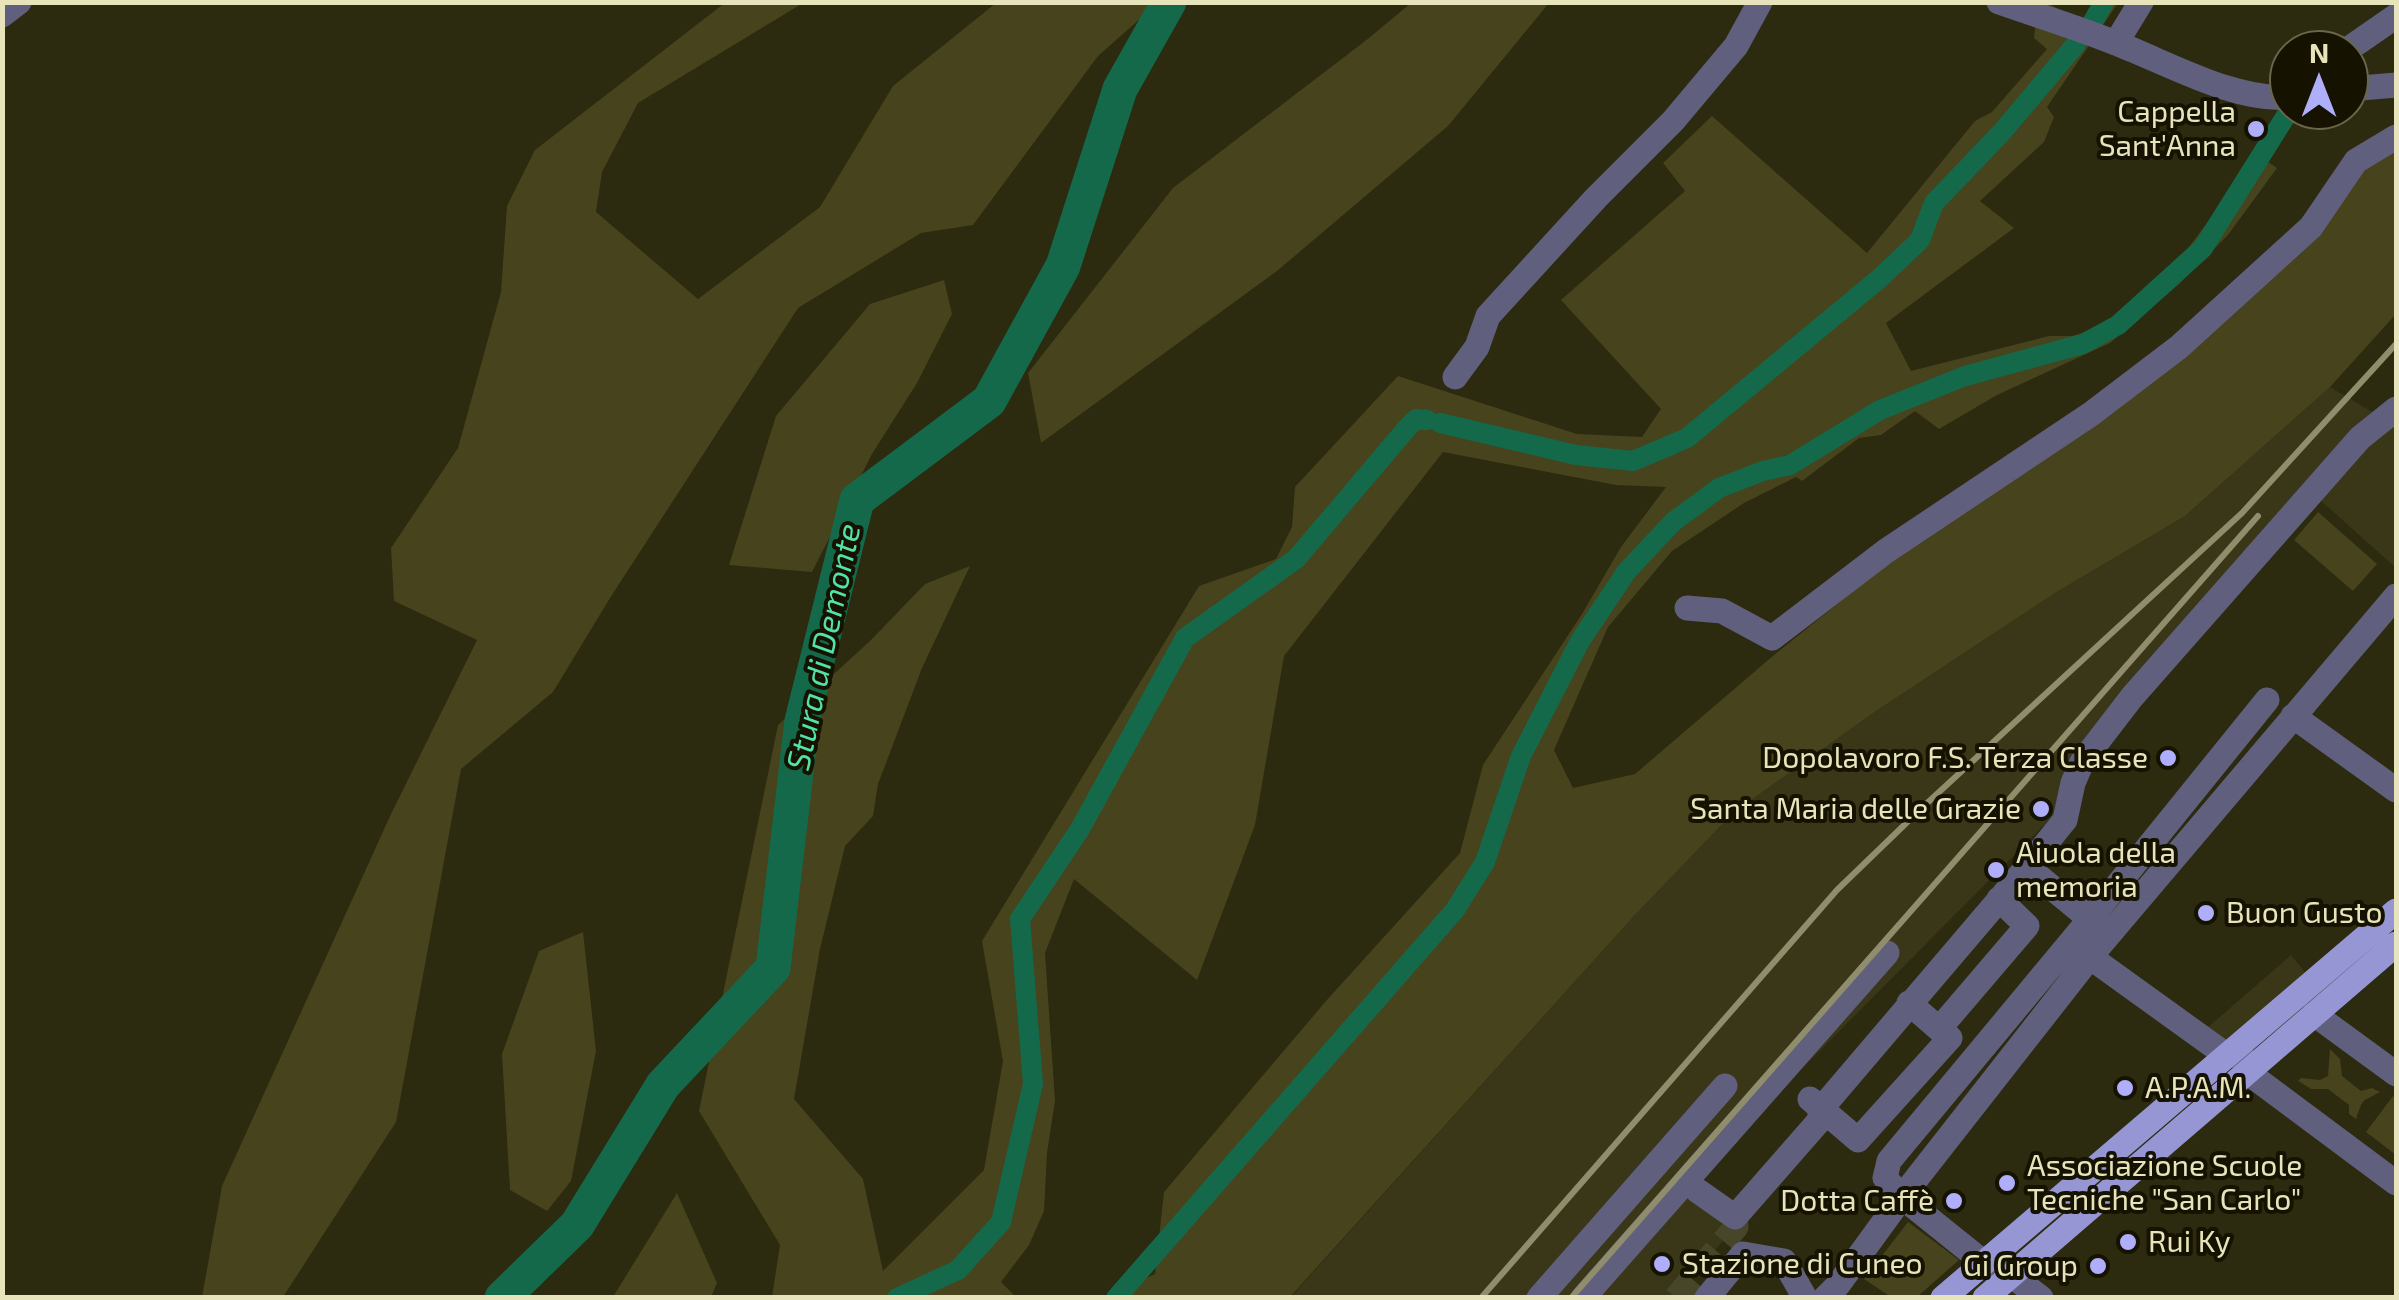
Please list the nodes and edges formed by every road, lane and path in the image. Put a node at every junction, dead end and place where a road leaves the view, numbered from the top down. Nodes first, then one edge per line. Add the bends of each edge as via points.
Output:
1 (19, 2) edge
2 (1760, 2) edge
3 (1999, 2) edge
4 (2140, 2) edge
5 (2, 15) edge
6 (2396, 16) edge
7 (2369, 35) edge
8 (2116, 42) junction
9 (2396, 85) edge
10 (2369, 87) edge
11 (2269, 99) edge
12 (2396, 137) edge
13 (1454, 378) dead end
14 (2396, 409) edge
15 (2396, 596) edge
16 (1686, 608) dead end
17 (2267, 700) dead end
18 (2293, 716) junction
19 (2396, 790) edge
20 (2026, 866) junction
21 (1999, 899) junction
22 (2396, 911) edge
23 (2090, 918) junction
24 (2396, 944) edge
25 (1887, 954) dead end
26 (2090, 957) junction
27 (1909, 1003) junction
28 (2314, 1014) junction
29 (2264, 1024) joint
30 (1939, 1029) junction
31 (2236, 1064) junction
32 (2396, 1074) edge
33 (1724, 1086) dead end
34 (1815, 1104) junction
35 (2396, 1183) edge
36 (1698, 1191) dead end
37 (1902, 1197) junction
38 (1983, 1262) junction
39 (2011, 1274) junction
40 (1539, 1298) edge
41 (1583, 1298) edge
42 (1707, 1298) edge
43 (1804, 1298) edge
44 (1825, 1298) edge
45 (1943, 1298) edge
46 (1985, 1298) edge
47 (2041, 1298) edge

1 - 5 street
2 - 13 street via 1736,46 1673,122 1488,316 1477,347
3 - 8 street
4 - 8 street
6 - 7 street
8 - 11 street
9 - 10 street
12 - 16 street via 2356,161 2311,227 2179,347 1772,638 1722,610
14 - 20 street via 2360,438 2132,697 2082,762 2065,820
15 - 18 street
17 - 23 street
18 - 19 street
18 - 26 street
20 - 21 street
20 - 23 street
21 - 27 street
21 - 30 street via 2027,926
22 - 29 main road
23 - 37 street via 1890,1161 1885,1178
24 - 28 main road
25 - 41 street
26 - 31 street
26 - 37 street
27 - 30 street
27 - 34 street
28 - 31 main road
28 - 32 street
29 - 31 street
30 - 34 street via 1950,1038 1858,1140
31 - 35 street
31 - 38 main road
31 - 39 main road
33 - 40 street
34 - 36 street via 1818,1121 1735,1217
37 - 38 street
37 - 44 street
38 - 39 street
38 - 45 main road
39 - 46 main road
39 - 47 street
42 - 43 street via 1743,1254 1784,1261

